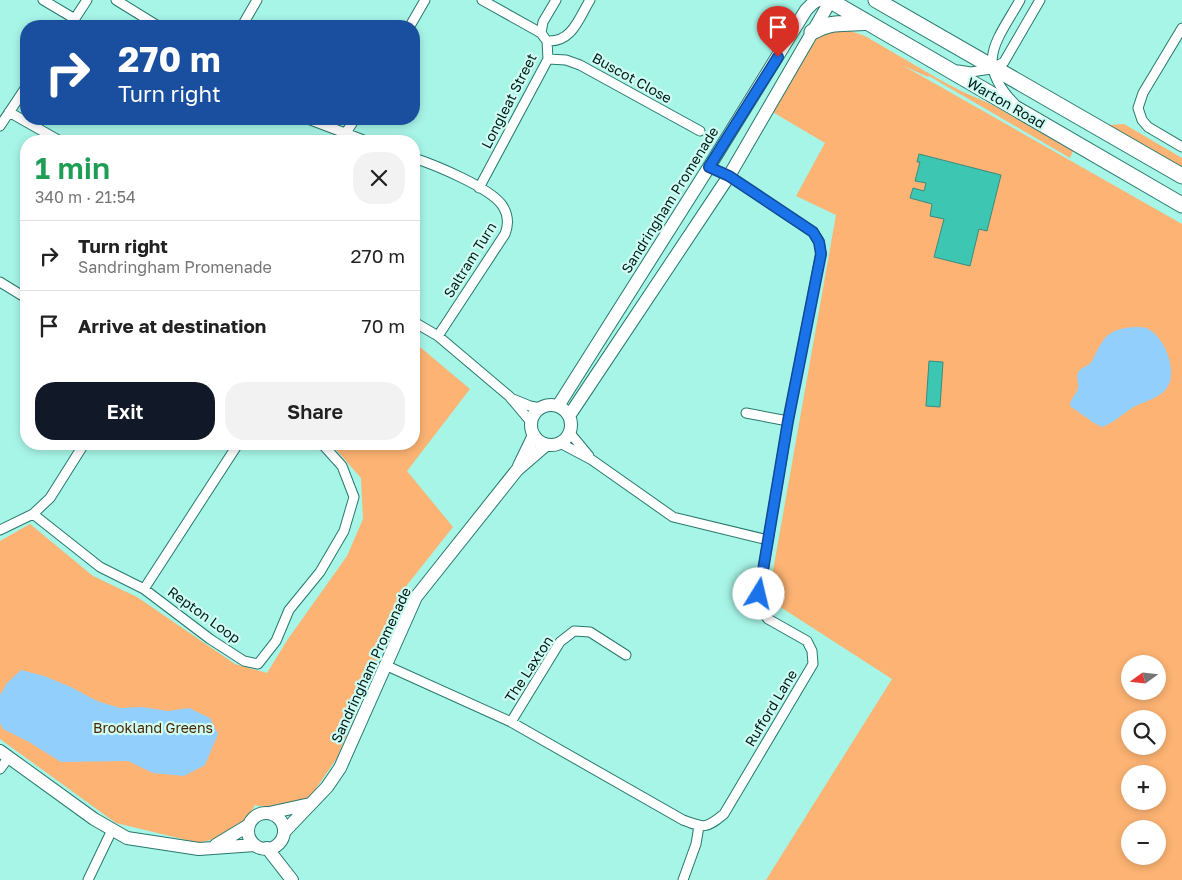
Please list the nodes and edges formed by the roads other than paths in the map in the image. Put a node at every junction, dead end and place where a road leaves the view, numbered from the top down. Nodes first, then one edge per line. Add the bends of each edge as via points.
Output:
1 (43, 0) edge
2 (87, 0) edge
3 (116, 0) edge
4 (257, 0) edge
5 (426, 0) edge
6 (482, 0) edge
7 (556, 0) edge
8 (590, 0) edge
9 (818, 0) edge
10 (825, 0) edge
11 (829, 0) edge
12 (876, 0) edge
13 (1020, 0) edge
14 (1040, 0) edge
15 (68, 20) edge
16 (74, 20) edge
17 (148, 20) edge
18 (245, 20) edge
19 (414, 20) edge
20 (867, 22) junction
21 (1182, 28) edge
22 (812, 32) junction
23 (541, 33) junction
24 (547, 41) junction
25 (548, 59) junction
26 (993, 67) junction
27 (947, 69) junction
28 (20, 96) edge
29 (9, 112) junction
30 (1025, 114) junction
31 (20, 118) edge
32 (32, 125) edge
33 (323, 125) edge
34 (351, 125) edge
35 (0, 126) edge
36 (700, 131) dead end
37 (346, 134) junction
38 (49, 135) edge
39 (349, 135) edge
40 (1182, 147) edge
41 (420, 160) edge
42 (709, 167) junction
43 (729, 176) junction
44 (1182, 176) edge
45 (479, 188) junction
46 (1182, 205) edge
47 (0, 282) edge
48 (20, 294) edge
49 (420, 326) edge
50 (438, 336) junction
51 (509, 396) junction
52 (558, 406) junction
53 (541, 408) junction
54 (746, 413) dead end
55 (569, 416) junction
56 (788, 421) junction
57 (531, 422) junction
58 (570, 434) junction
59 (534, 435) junction
60 (560, 443) junction
61 (546, 445) junction
62 (80, 450) edge
63 (234, 450) edge
64 (326, 450) edge
65 (592, 460) junction
66 (517, 470) junction
67 (33, 514) junction
68 (0, 530) edge
69 (768, 540) junction
70 (144, 589) junction
71 (626, 655) dead end
72 (385, 665) junction
73 (511, 722) junction
74 (5, 754) edge
75 (0, 769) edge
76 (310, 804) junction
77 (269, 813) junction
78 (250, 825) junction
79 (699, 826) junction
80 (112, 830) junction
81 (282, 837) junction
82 (214, 847) junction
83 (261, 847) junction
84 (290, 878) edge
85 (88, 880) edge
86 (683, 880) edge

1 - 15 street
2 - 16 street
3 - 17 street
4 - 18 street
5 - 19 street
6 - 23 street, Longleat Street
7 - 23 street via 543,22
8 - 24 street via 566,38 557,42
9 - 42 street, Sandringham Promenade via 806,10
10 - 22 street via 827,7
11 - 20 main road, Warton Road
12 - 26 main road, Warton Road
13 - 26 street via 993,48
14 - 26 street via 1004,62
20 - 22 main road via 838,23
20 - 27 main road, Warton Road
21 - 40 street via 1138,108 1148,127
22 - 43 street
23 - 24 street, Longleat Street
24 - 25 street, Longleat Street
25 - 36 street, Buscot Close via 580,65
25 - 45 street, Longleat Street
26 - 27 street via 971,72
26 - 30 street via 998,85
26 - 44 main road, Warton Road
27 - 30 main road, Warton Road
28 - 29 street
29 - 31 street
29 - 35 street
30 - 46 main road, Warton Road
32 - 38 street
33 - 37 street
34 - 37 street
37 - 39 street
41 - 45 street, Saltram Turn
42 - 43 street, Rufford Lane
42 - 52 street, Sandringham Promenade
43 - 55 street
43 - 56 street, Rufford Lane via 813,232 819,242 821,254
45 - 50 street, Saltram Turn via 502,205 508,225 506,234
47 - 48 street
49 - 50 street
50 - 51 street
51 - 53 street
51 - 57 street
52 - 53 street
52 - 55 street
53 - 57 street
54 - 56 street
55 - 58 street
56 - 69 street, Rufford Lane
57 - 59 street
58 - 60 street
58 - 65 street
59 - 61 street
59 - 66 street, Sandringham Promenade
60 - 61 street
60 - 65 street
61 - 66 street, Sandringham Promenade
62 - 67 street via 50,498
63 - 70 street
64 - 70 street, Repton Loop via 342,466 354,497 344,531 320,572 289,610 276,641 258,664 244,661 210,639
65 - 69 street via 673,517
66 - 72 street, Sandringham Promenade via 416,597
67 - 68 street
67 - 70 street, Repton Loop via 100,567
69 - 79 street, Rufford Lane via 759,594 761,610 768,619 807,641 812,650 813,664 724,814 712,825
71 - 73 street, The Laxton via 590,632 574,632 560,642
72 - 73 street
72 - 76 street, Sandringham Promenade via 340,768
73 - 79 street
74 - 75 street
74 - 80 street
76 - 77 street
76 - 81 street, Sandringham Promenade
77 - 78 street via 257,815
77 - 81 street via 282,822
78 - 82 street
78 - 83 street via 249,836
79 - 86 street
80 - 82 street via 127,838 199,849
80 - 85 street
81 - 83 street via 277,845
81 - 84 street
82 - 83 street
83 - 84 street

